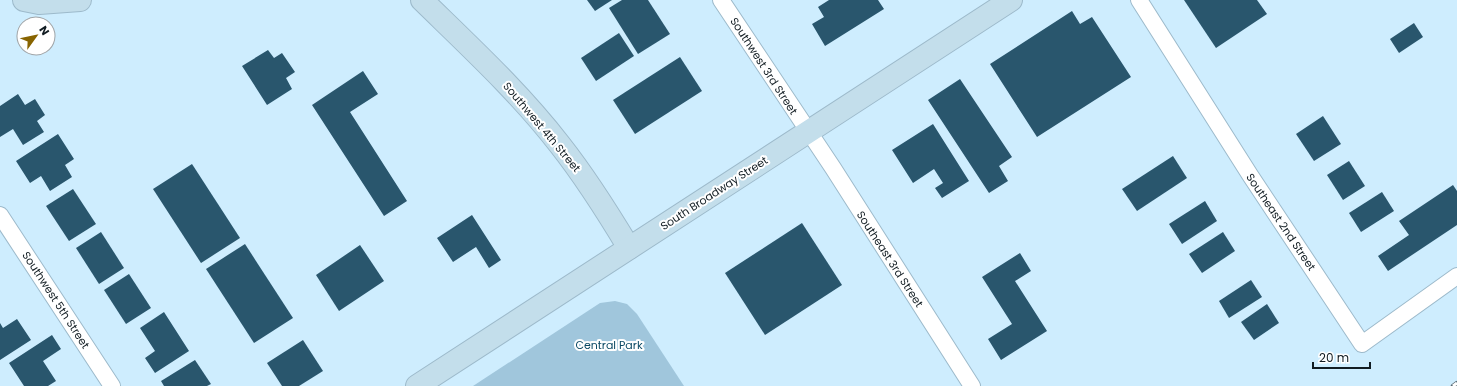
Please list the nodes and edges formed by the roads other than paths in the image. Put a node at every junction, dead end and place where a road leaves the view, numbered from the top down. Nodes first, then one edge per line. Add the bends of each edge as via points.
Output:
1 (24, 0) edge
2 (80, 0) edge
3 (422, 0) edge
4 (721, 0) edge
5 (1011, 0) edge
6 (1139, 0) edge
7 (808, 132) junction
8 (0, 215) edge
9 (630, 248) junction
10 (1457, 276) edge
11 (112, 386) edge
12 (417, 386) edge
13 (972, 386) edge

1 - 2 main road via 64,3
3 - 9 main road, Southwest 4th Street via 537,117 584,176
4 - 7 street, Southwest 3rd Street
5 - 7 main road, South Broadway Street
6 - 10 street, Southeast 2nd Street via 1250,175 1362,344
7 - 9 main road, South Broadway Street
7 - 13 street, Southeast 3rd Street
8 - 11 street, Southwest 5th Street
9 - 12 main road, South Broadway Street

